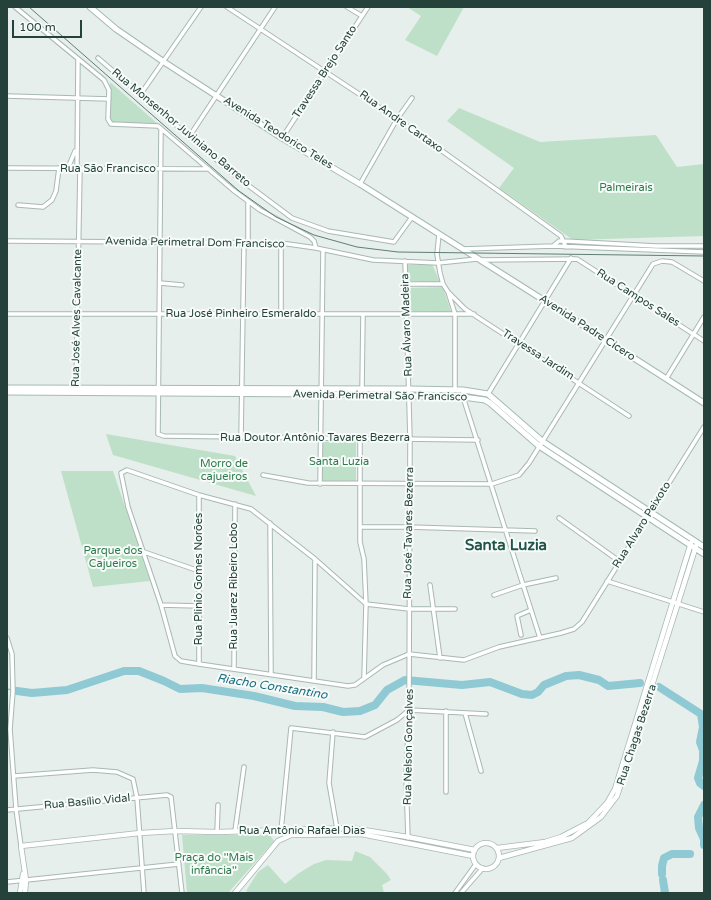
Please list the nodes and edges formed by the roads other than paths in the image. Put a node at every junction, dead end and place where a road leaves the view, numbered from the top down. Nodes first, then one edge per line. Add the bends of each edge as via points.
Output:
1 (15, 7) edge
2 (90, 7) edge
3 (201, 7) edge
4 (227, 7) edge
5 (275, 7) edge
6 (347, 7) edge
7 (368, 7) edge
8 (362, 16) junction
9 (261, 29) junction
10 (98, 58) dead end
11 (78, 59) junction
12 (164, 62) junction
13 (325, 71) junction
14 (140, 95) junction
15 (217, 95) junction
16 (7, 96) edge
17 (77, 98) junction
18 (412, 98) dead end
19 (109, 99) junction
20 (397, 119) junction
21 (161, 129) junction
22 (189, 137) junction
23 (282, 138) junction
24 (76, 148) junction
25 (7, 168) edge
26 (59, 168) junction
27 (68, 168) junction
28 (78, 168) junction
29 (160, 169) junction
30 (209, 169) junction
31 (360, 184) junction
32 (248, 202) junction
33 (18, 205) dead end
34 (412, 217) junction
35 (439, 234) junction
36 (7, 240) edge
37 (564, 240) junction
38 (78, 242) junction
39 (159, 242) junction
40 (244, 242) junction
41 (248, 242) junction
42 (281, 243) junction
43 (553, 246) junction
44 (703, 246) edge
45 (566, 247) junction
46 (316, 248) junction
47 (463, 249) junction
48 (323, 250) junction
49 (703, 252) edge
50 (470, 254) joint
51 (571, 258) junction
52 (479, 259) junction
53 (405, 262) junction
54 (438, 263) junction
55 (704, 281) edge
56 (160, 284) junction
57 (405, 284) junction
58 (443, 284) junction
59 (182, 285) dead end
60 (448, 292) junction
61 (634, 295) junction
62 (545, 301) junction
63 (7, 314) edge
64 (77, 314) junction
65 (160, 314) junction
66 (243, 314) junction
67 (281, 314) junction
68 (455, 314) junction
69 (474, 314) junction
70 (322, 315) junction
71 (363, 315) junction
72 (405, 315) junction
73 (704, 317) edge
74 (693, 334) junction
75 (606, 340) junction
76 (704, 341) edge
77 (520, 343) junction
78 (666, 379) junction
79 (580, 382) junction
80 (7, 388) edge
81 (242, 388) junction
82 (362, 389) junction
83 (409, 389) junction
84 (455, 390) junction
85 (463, 390) junction
86 (76, 391) junction
87 (159, 391) junction
88 (194, 391) junction
89 (7, 392) edge
90 (322, 392) junction
91 (242, 394) junction
92 (488, 394) junction
93 (409, 396) junction
94 (463, 397) junction
95 (704, 403) edge
96 (507, 414) junction
97 (629, 416) dead end
98 (704, 427) edge
99 (241, 438) junction
100 (320, 439) junction
101 (410, 439) junction
102 (360, 440) junction
103 (478, 440) junction
104 (541, 443) junction
105 (263, 475) dead end
106 (597, 477) junction
107 (594, 482) junction
108 (320, 484) junction
109 (361, 484) junction
110 (410, 484) junction
111 (492, 484) junction
112 (199, 495) junction
113 (235, 504) junction
114 (648, 514) junction
115 (558, 518) dead end
116 (270, 523) junction
117 (410, 527) junction
118 (360, 528) junction
119 (507, 529) junction
120 (535, 531) dead end
121 (694, 541) junction
122 (693, 547) junction
123 (704, 547) edge
124 (144, 552) junction
125 (704, 554) edge
126 (315, 559) junction
127 (619, 561) junction
128 (199, 571) junction
129 (556, 578) dead end
130 (607, 581) junction
131 (430, 585) dead end
132 (523, 585) junction
133 (494, 595) dead end
134 (675, 603) junction
135 (161, 604) junction
136 (366, 604) junction
137 (199, 606) junction
138 (434, 608) junction
139 (408, 609) junction
140 (455, 609) dead end
141 (531, 610) junction
142 (704, 612) edge
143 (521, 635) dead end
144 (7, 638) edge
145 (540, 638) junction
146 (409, 654) junction
147 (440, 658) junction
148 (198, 664) junction
149 (234, 669) junction
150 (271, 674) junction
151 (409, 677) joint
152 (364, 678) junction
153 (314, 681) junction
154 (409, 710) junction
155 (446, 711) junction
156 (465, 713) junction
157 (486, 714) dead end
158 (9, 730) edge
159 (333, 732) junction
160 (244, 767) dead end
161 (481, 771) dead end
162 (14, 776) junction
163 (446, 792) dead end
164 (137, 798) junction
165 (218, 805) dead end
166 (16, 809) junction
167 (7, 810) edge
168 (337, 829) junction
169 (176, 831) junction
170 (235, 831) junction
171 (274, 831) junction
172 (281, 831) junction
173 (217, 832) junction
174 (322, 832) junction
175 (140, 833) junction
176 (408, 840) junction
177 (278, 841) junction
178 (21, 846) junction
179 (497, 848) junction
180 (475, 850) junction
181 (473, 856) junction
182 (499, 858) junction
183 (180, 864) junction
184 (476, 864) junction
185 (143, 869) junction
186 (482, 869) junction
187 (24, 880) junction
188 (7, 882) edge
189 (20, 893) edge
190 (25, 893) edge
191 (144, 893) edge
192 (182, 893) edge
193 (235, 893) edge
194 (455, 893) edge
195 (461, 893) edge

1 - 11 street
2 - 12 main road, Avenida Teodorico Teles via 121,33
3 - 12 street
4 - 9 street, Rua Andre Cartaxo
5 - 9 street
6 - 8 street
7 - 8 street, Travessa Brejo Santo
8 - 13 street, Travessa Brejo Santo
9 - 13 street, Rua Andre Cartaxo
9 - 15 street
10 - 14 street, Rua Monsenhor Juviniano Barreto
11 - 17 street, Rua José Alves Cavalcante
11 - 19 street via 104,80 108,87
12 - 14 street
12 - 15 main road, Avenida Teodorico Teles
13 - 20 street, Rua Andre Cartaxo
13 - 23 street, Travessa Brejo Santo
14 - 22 street, Rua Monsenhor Juviniano Barreto
15 - 22 street
15 - 23 main road, Avenida Teodorico Teles
16 - 17 street
17 - 19 street
17 - 24 street, Rua José Alves Cavalcante
18 - 20 street
19 - 21 street via 108,119 111,124 152,125
20 - 31 street
20 - 37 street, Rua Andre Cartaxo
21 - 29 street
21 - 30 street
22 - 34 street, Rua Monsenhor Juviniano Barreto via 292,218 328,231 394,242
23 - 31 main road, Avenida Teodorico Teles
24 - 27 street
24 - 28 street, Rua José Alves Cavalcante
25 - 26 street, Rua São Francisco
26 - 27 street, Rua São Francisco
26 - 33 street via 55,196 50,202 40,207
27 - 28 street, Rua São Francisco
28 - 29 street, Rua São Francisco
28 - 38 street, Rua José Alves Cavalcante
29 - 30 street, Rua São Francisco
29 - 39 street
30 - 32 street
31 - 34 main road, Avenida Teodorico Teles
32 - 41 street
32 - 46 street via 310,238
34 - 35 main road, Avenida Teodorico Teles
35 - 47 main road, Avenida Teodorico Teles
35 - 54 street, Travessa Jardim
36 - 38 street, Avenida Perimetral Dom Francisco
37 - 43 street
37 - 44 street via 656,246
37 - 45 street
38 - 39 street, Avenida Perimetral Dom Francisco
38 - 64 street, Rua José Alves Cavalcante
39 - 40 street, Avenida Perimetral Dom Francisco
39 - 56 street
40 - 41 street, Avenida Perimetral Dom Francisco
40 - 66 street
41 - 42 street, Avenida Perimetral Dom Francisco
42 - 46 street, Avenida Perimetral Dom Francisco
42 - 67 street
43 - 45 street
43 - 47 street
44 - 49 street
45 - 49 street
46 - 48 street, Avenida Perimetral Dom Francisco
47 - 50 main road, Avenida Teodorico Teles
48 - 53 street, Avenida Perimetral Dom Francisco via 372,260
48 - 70 street
50 - 52 main road, Avenida Padre Cícero
51 - 52 street, Avenida Perimetral Dom Francisco
51 - 61 street, Rua Campos Sales via 582,262
51 - 62 street
52 - 54 street, Avenida Perimetral Dom Francisco
52 - 62 main road, Avenida Padre Cícero
53 - 54 street, Avenida Perimetral Dom Francisco
53 - 57 street, Rua Álvaro Madeira
54 - 58 street, Travessa Jardim
55 - 61 street via 678,264 657,262 650,268
56 - 59 street
56 - 65 street
57 - 58 street
57 - 72 street, Rua Álvaro Madeira
58 - 60 street, Travessa Jardim
60 - 68 street, Travessa Jardim
60 - 69 street, Travessa Jardim via 460,305
61 - 74 street, Rua Campos Sales
61 - 75 street
62 - 75 main road, Avenida Padre Cícero
62 - 77 street
63 - 64 street, Rua José Pinheiro Esmeraldo
64 - 65 street, Rua José Pinheiro Esmeraldo
64 - 86 street, Rua José Alves Cavalcante
65 - 66 street, Rua José Pinheiro Esmeraldo
65 - 87 street
66 - 67 street, Rua José Pinheiro Esmeraldo
66 - 81 street
67 - 70 street, Rua José Pinheiro Esmeraldo
68 - 69 street, Rua José Pinheiro Esmeraldo
68 - 72 street, Rua José Pinheiro Esmeraldo
68 - 84 street, Travessa Jardim
69 - 77 street, Travessa Jardim
70 - 71 street, Rua José Pinheiro Esmeraldo
70 - 90 street
71 - 72 street, Rua José Pinheiro Esmeraldo
71 - 82 street
72 - 83 street, Rua Álvaro Madeira
73 - 74 street
74 - 76 street, Rua Campos Sales
74 - 78 street
75 - 78 main road, Avenida Padre Cícero
75 - 79 street
77 - 79 street, Travessa Jardim
77 - 92 street
78 - 95 main road, Avenida Padre Cícero
79 - 97 street, Travessa Jardim
79 - 104 street
80 - 86 main road, Avenida Perimetral São Francisco
81 - 88 main road, Avenida Perimetral São Francisco
81 - 90 main road, Avenida Perimetral São Francisco
81 - 91 street
82 - 83 main road, Avenida Perimetral São Francisco
82 - 90 main road, Avenida Perimetral São Francisco
83 - 84 main road, Avenida Perimetral São Francisco
83 - 93 street, Rua José Tavares Bezerra
84 - 85 main road, Avenida Perimetral São Francisco
85 - 92 main road, Avenida Perimetral São Francisco
85 - 94 street
86 - 87 main road, Avenida Perimetral São Francisco
86 - 89 main road, Avenida Perimetral São Francisco
87 - 88 main road, Avenida Perimetral São Francisco
87 - 99 street, Rua Doutor Antônio Tavares Bezerra via 158,434
88 - 91 main road, Avenida Perimetral São Francisco
90 - 91 main road, Avenida Perimetral São Francisco
90 - 93 main road, Avenida Perimetral São Francisco
90 - 100 street
91 - 99 street
92 - 96 main road, Avenida Perimetral São Francisco
93 - 94 main road, Avenida Perimetral São Francisco
93 - 101 street, Rua José Tavares Bezerra
94 - 96 main road, Avenida Perimetral São Francisco via 490,403
94 - 103 street
96 - 104 main road, Avenida Perimetral São Francisco
98 - 114 street, Rua Alvaro Peixoto
99 - 100 street, Rua Doutor Antônio Tavares Bezerra
100 - 102 street, Rua Doutor Antônio Tavares Bezerra
100 - 108 street
101 - 102 street, Rua Doutor Antônio Tavares Bezerra
101 - 103 street, Rua Doutor Antônio Tavares Bezerra
101 - 110 street, Rua José Tavares Bezerra
102 - 109 street
103 - 111 street
104 - 106 main road, Avenida Perimetral São Francisco
104 - 107 main road, Avenida Perimetral São Francisco
104 - 111 street via 519,475
105 - 108 street
106 - 107 main road
106 - 114 main road, Avenida Perimetral São Francisco
107 - 114 main road, Avenida Perimetral São Francisco
108 - 109 street
109 - 110 street
109 - 118 street
110 - 111 street
110 - 117 street, Rua José Tavares Bezerra
111 - 119 street
112 - 113 street
112 - 124 street via 128,470 123,471 121,475 128,507
112 - 128 street, Rua Plinio Gomes Norões
113 - 116 street via 251,508
113 - 149 street, Rua Juarez Ribeiro Lobo
114 - 121 main road, Avenida Perimetral São Francisco
114 - 122 main road, Avenida Perimetral São Francisco
114 - 127 street, Rua Alvaro Peixoto
115 - 127 street
116 - 126 street
116 - 150 street
117 - 118 street
117 - 119 street
117 - 139 street, Rua José Tavares Bezerra
118 - 136 street
119 - 120 street
119 - 132 street
121 - 122 street, Rua Chagas Bezerra
121 - 123 main road, Avenida Perimetral São Francisco
122 - 125 main road, Avenida Perimetral São Francisco
122 - 134 street, Rua Chagas Bezerra
124 - 128 street
124 - 135 street
126 - 136 street
126 - 153 street
127 - 130 street, Rua Alvaro Peixoto
128 - 137 street, Rua Plinio Gomes Norões
129 - 132 street
130 - 134 street
130 - 145 street, Rua Alvaro Peixoto via 582,622 569,631
131 - 138 street
132 - 133 street
132 - 141 street
134 - 142 street
134 - 179 street, Rua Chagas Bezerra via 615,789 607,803 588,822 561,837 545,842
134 - 182 street, Rua Chagas Bezerra via 622,785 609,809 593,825 572,838
135 - 137 street
135 - 148 street via 173,653 181,661
136 - 139 street
136 - 152 street
137 - 148 street, Rua Plinio Gomes Norões
138 - 139 street
138 - 140 street
138 - 147 street
139 - 146 street, Rua José Tavares Bezerra
141 - 143 street via 517,616
141 - 145 street
144 - 158 street via 12,654 13,684
145 - 147 street via 499,647 464,660
146 - 147 street
146 - 151 street, Rua José Tavares Bezerra
146 - 152 street via 383,665
148 - 149 street
149 - 150 street
150 - 153 street
151 - 154 street, Rua Nelson Gonçalves
152 - 153 street via 355,685 348,686
154 - 155 street
154 - 159 street via 365,737
154 - 176 street, Rua Nelson Gonçalves via 406,776
155 - 156 street
155 - 163 street
156 - 157 street
156 - 161 street
158 - 162 street
159 - 168 street via 329,783
159 - 172 street via 291,728
160 - 170 street
162 - 164 street via 102,770 126,775 135,783
162 - 166 street
164 - 166 street, Rua Basílio Vidal
164 - 169 street, Rua Basílio Vidal via 167,795 172,799
164 - 175 street
165 - 173 street
166 - 167 street, Rua Basílio Vidal
166 - 178 street
168 - 174 street, Rua Antônio Rafael Dias
168 - 176 street, Rua Antônio Rafael Dias via 365,829
169 - 173 street, Rua Antônio Rafael Dias
169 - 175 street, Rua Antônio Rafael Dias
169 - 183 street
170 - 171 street, Rua Antônio Rafael Dias
170 - 173 street, Rua Antônio Rafael Dias
171 - 172 street, Rua Antônio Rafael Dias
171 - 177 street via 279,835
172 - 174 street, Rua Antônio Rafael Dias
174 - 176 street, Rua Antônio Rafael Dias
174 - 177 street, Rua Antônio Rafael Dias via 291,835
175 - 178 street, Rua Antônio Rafael Dias
175 - 185 street
176 - 180 street, Rua Antônio Rafael Dias
176 - 181 street, Rua Antônio Rafael Dias
177 - 193 street, Rua Antônio Rafael Dias
178 - 187 street
179 - 180 street via 485,843
179 - 182 street
180 - 181 street
181 - 184 street
182 - 186 street via 493,868
183 - 185 street
183 - 192 street
184 - 186 street
184 - 194 street
185 - 187 street
185 - 191 street
186 - 195 street
187 - 188 street
187 - 189 street
187 - 190 street

